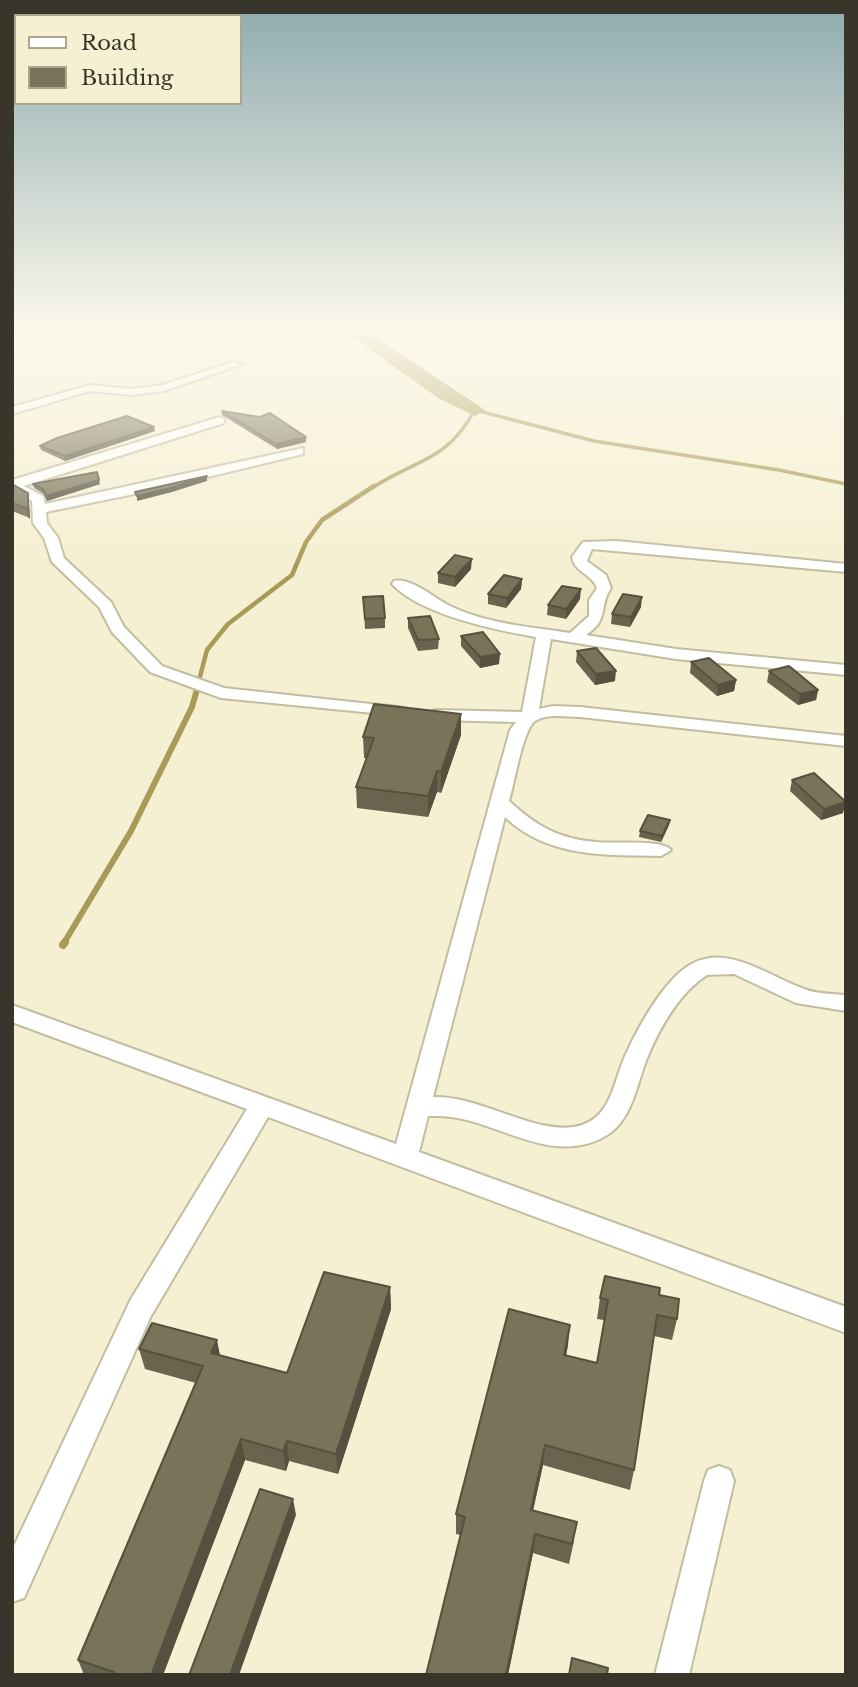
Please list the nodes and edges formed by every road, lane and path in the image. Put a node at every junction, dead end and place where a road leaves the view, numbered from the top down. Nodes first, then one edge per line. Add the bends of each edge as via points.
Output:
1 (220, 421) dead end
2 (299, 451) dead end
3 (13, 484) edge
4 (40, 509) junction
5 (846, 568) edge
6 (399, 584) dead end
7 (544, 635) junction
8 (571, 639) junction
9 (846, 670) edge
10 (528, 717) junction
11 (846, 741) edge
12 (500, 802) junction
13 (661, 850) dead end
14 (846, 1003) edge
15 (12, 1013) edge
16 (261, 1107) junction
17 (418, 1108) junction
18 (405, 1158) junction
19 (846, 1320) edge
20 (719, 1481) dead end
21 (12, 1586) edge
22 (672, 1675) edge

1 - 3 street
2 - 4 street
3 - 4 street via 38,499
4 - 10 street via 40,523 51,538 57,559 107,605 117,629 156,669 221,693 417,714
5 - 8 street via 588,545 580,563 601,578 604,588 596,600 597,616
6 - 7 street via 470,621
7 - 8 street
7 - 10 street
8 - 9 street
10 - 11 street via 553,711 580,712
10 - 12 street via 519,730
12 - 13 street via 547,838
12 - 17 street
14 - 17 street via 797,995 743,969 705,967 687,976 675,990 635,1059 622,1105 604,1125 580,1136 550,1137 474,1110 447,1105
15 - 16 street
16 - 18 street
16 - 21 street via 141,1308
17 - 18 street
18 - 19 street
20 - 22 street

